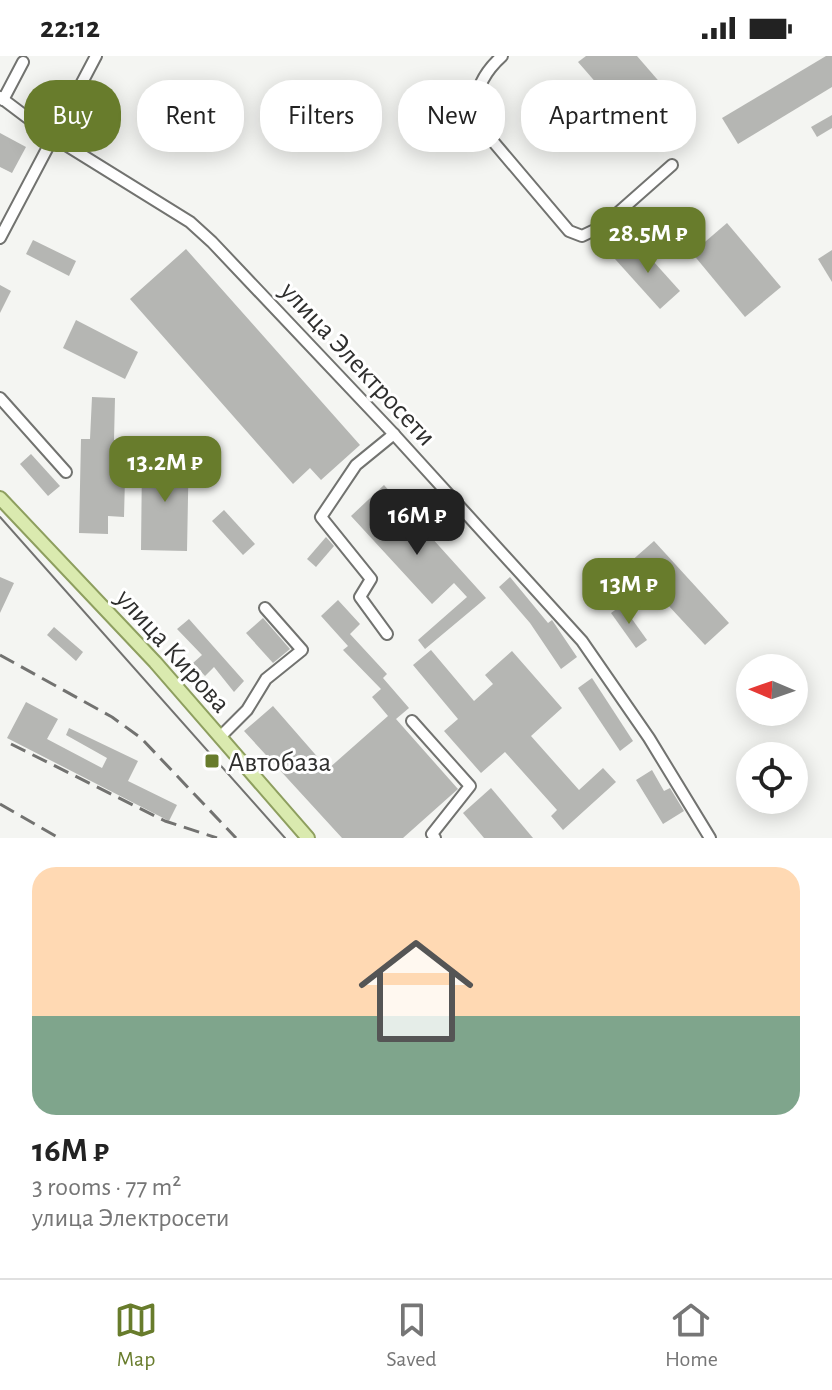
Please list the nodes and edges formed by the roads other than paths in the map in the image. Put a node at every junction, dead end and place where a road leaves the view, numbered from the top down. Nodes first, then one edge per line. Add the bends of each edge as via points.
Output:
1 (96, 56) edge
2 (502, 56) edge
3 (23, 62) dead end
4 (83, 80) edge
5 (2, 99) edge
6 (24, 115) edge
7 (45, 152) edge
8 (77, 152) edge
9 (672, 165) dead end
10 (0, 238) edge
11 (0, 398) edge
12 (394, 434) junction
13 (66, 472) dead end
14 (0, 498) edge
15 (265, 608) dead end
16 (387, 634) dead end
17 (412, 721) dead end
18 (220, 737) junction
19 (308, 838) edge
20 (435, 838) edge
21 (710, 838) edge

1 - 4 street
2 - 9 street via 486,70 476,116 569,231 582,236 603,226
3 - 5 street
5 - 6 street, улица Электросети
7 - 10 street
8 - 12 street, улица Электросети via 190,222
11 - 13 street
12 - 16 street via 356,465 321,517 371,579 360,597
12 - 21 street, улица Электросети via 582,641
14 - 18 main road, улица Кирова
15 - 18 street via 302,650 266,679 247,710
17 - 20 street via 470,786 432,834
18 - 19 main road, улица Кирова

